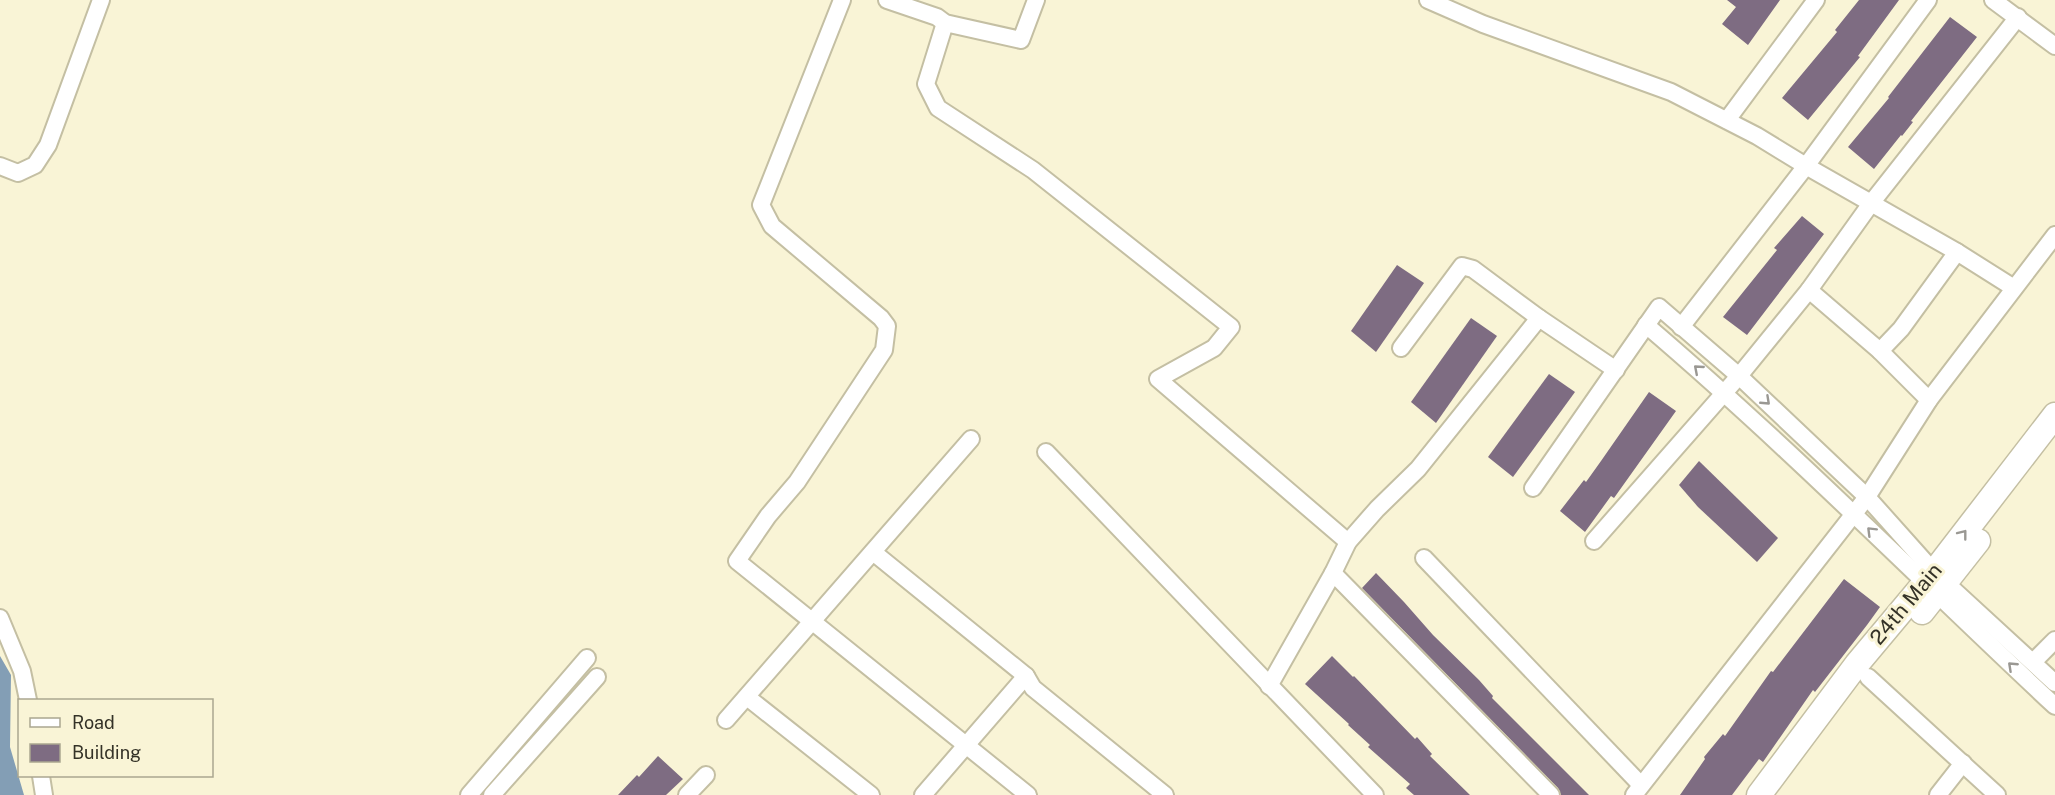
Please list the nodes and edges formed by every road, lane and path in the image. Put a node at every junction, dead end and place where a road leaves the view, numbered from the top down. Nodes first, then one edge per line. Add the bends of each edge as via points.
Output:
1 (101, 0) edge
2 (842, 0) edge
3 (887, 0) edge
4 (1036, 0) edge
5 (1428, 0) edge
6 (1816, 0) edge
7 (1928, 0) edge
8 (1993, 0) edge
9 (2018, 17) junction
10 (945, 23) junction
11 (2055, 46) edge
12 (1727, 120) junction
13 (0, 166) edge
14 (1806, 166) junction
15 (1872, 202) junction
16 (2055, 235) edge
17 (1957, 252) junction
18 (2014, 288) junction
19 (1809, 290) junction
20 (1539, 318) junction
21 (1646, 325) junction
22 (1681, 327) junction
23 (1401, 348) dead end
24 (1880, 351) junction
25 (1616, 370) junction
26 (1740, 376) junction
27 (1724, 392) junction
28 (1929, 400) junction
29 (2055, 415) edge
30 (970, 439) dead end
31 (2055, 442) edge
32 (1046, 452) dead end
33 (1533, 488) dead end
34 (1868, 496) junction
35 (1854, 513) junction
36 (1594, 541) dead end
37 (1348, 542) junction
38 (873, 552) junction
39 (1424, 558) dead end
40 (1333, 573) junction
41 (1935, 583) junction
42 (0, 618) edge
43 (813, 621) junction
44 (2055, 640) edge
45 (587, 658) dead end
46 (2033, 662) junction
47 (1026, 676) junction
48 (1868, 676) junction
49 (597, 677) dead end
50 (2055, 683) edge
51 (1269, 686) junction
52 (747, 697) junction
53 (28, 699) edge
54 (2055, 706) edge
55 (726, 720) dead end
56 (967, 744) junction
57 (1963, 763) junction
58 (706, 775) dead end
59 (41, 777) edge
60 (1638, 790) edge
61 (44, 795) edge
62 (469, 795) edge
63 (492, 795) edge
64 (687, 795) edge
65 (871, 795) edge
66 (923, 795) edge
67 (1028, 795) edge
68 (1165, 795) edge
69 (1375, 795) edge
70 (1551, 795) edge
71 (1759, 795) edge
72 (1778, 795) edge
73 (1938, 795) edge
74 (1997, 795) edge

1 - 13 street via 48,145 35,165 18,173
2 - 43 street via 760,205 772,226 881,318 887,326 884,350 797,482 737,561
3 - 10 street
4 - 10 street via 1021,40
5 - 12 street via 1671,92
6 - 12 street
7 - 14 street
8 - 9 street
9 - 11 street
9 - 15 street
10 - 37 street via 926,84 938,108 1033,171 1231,327 1214,348 1158,379
12 - 14 street
14 - 15 street
14 - 22 street
15 - 17 street
15 - 19 street
16 - 18 street
17 - 18 street
17 - 24 street via 1901,329
18 - 28 street
19 - 24 street
19 - 26 street
20 - 23 street via 1473,269 1462,266
20 - 25 street
20 - 37 street via 1418,469
21 - 22 street via 1659,307
21 - 25 street
27 -> 21 street
22 - 26 street
24 - 28 street
25 - 33 street
26 - 27 street
26 -> 34 street
27 - 35 street
27 - 36 street
28 - 34 street
41 -> 29 street, 24th Main
30 - 38 street
31 - 41 street
32 - 51 street
34 - 35 street
34 - 41 street
41 -> 35 street
35 - 60 street
37 - 40 street
38 - 43 street
38 - 47 street
39 - 60 street
40 - 51 street
40 - 70 street
41 - 46 street
41 - 48 street
54 -> 41 street
41 - 71 street, 24th Main via 1857,664
42 - 53 street via 22,671
43 - 52 street
43 - 56 street
44 - 46 street
45 - 62 street
46 - 50 street
47 - 56 street
47 - 68 street via 1033,688
48 - 57 street
48 - 72 street
49 - 63 street
51 - 69 street
52 - 55 street
52 - 65 street
56 - 66 street
56 - 67 street
57 - 73 street
57 - 74 street
58 - 64 street
59 - 61 street

